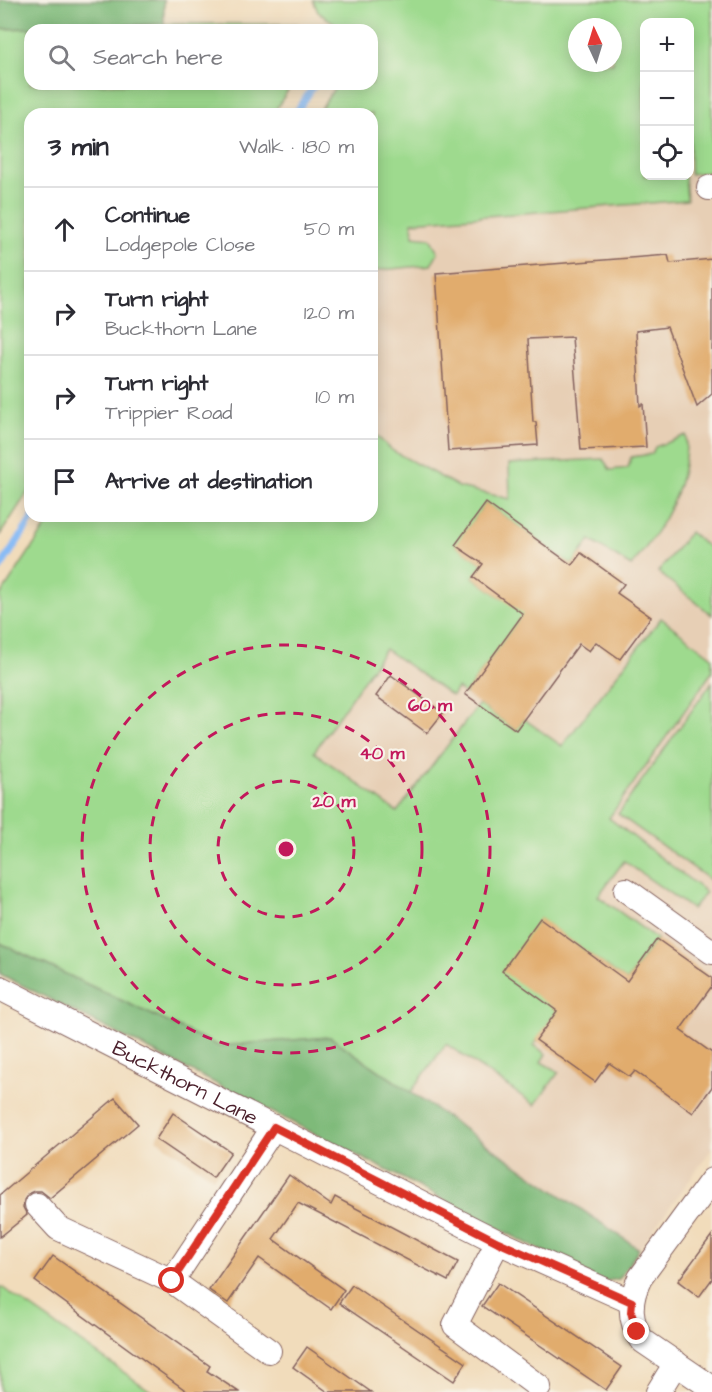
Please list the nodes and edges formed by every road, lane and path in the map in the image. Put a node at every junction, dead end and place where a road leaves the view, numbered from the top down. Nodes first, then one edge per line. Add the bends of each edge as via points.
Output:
1 (626, 890) dead end
2 (712, 952) edge
3 (0, 988) edge
4 (274, 1127) junction
5 (712, 1180) edge
6 (37, 1205) dead end
7 (498, 1242) junction
8 (172, 1281) junction
9 (632, 1302) junction
10 (269, 1351) dead end
11 (676, 1363) junction
12 (539, 1387) dead end
13 (712, 1388) edge
14 (658, 1392) edge

1 - 2 street
3 - 4 street, Buckthorn Lane
4 - 7 street, Buckthorn Lane
4 - 8 street
5 - 9 street via 640,1278
6 - 8 street via 58,1228
7 - 9 street, Buckthorn Lane
7 - 12 street via 455,1325
8 - 10 street
9 - 11 street via 631,1312 643,1341
11 - 13 street
11 - 14 street

